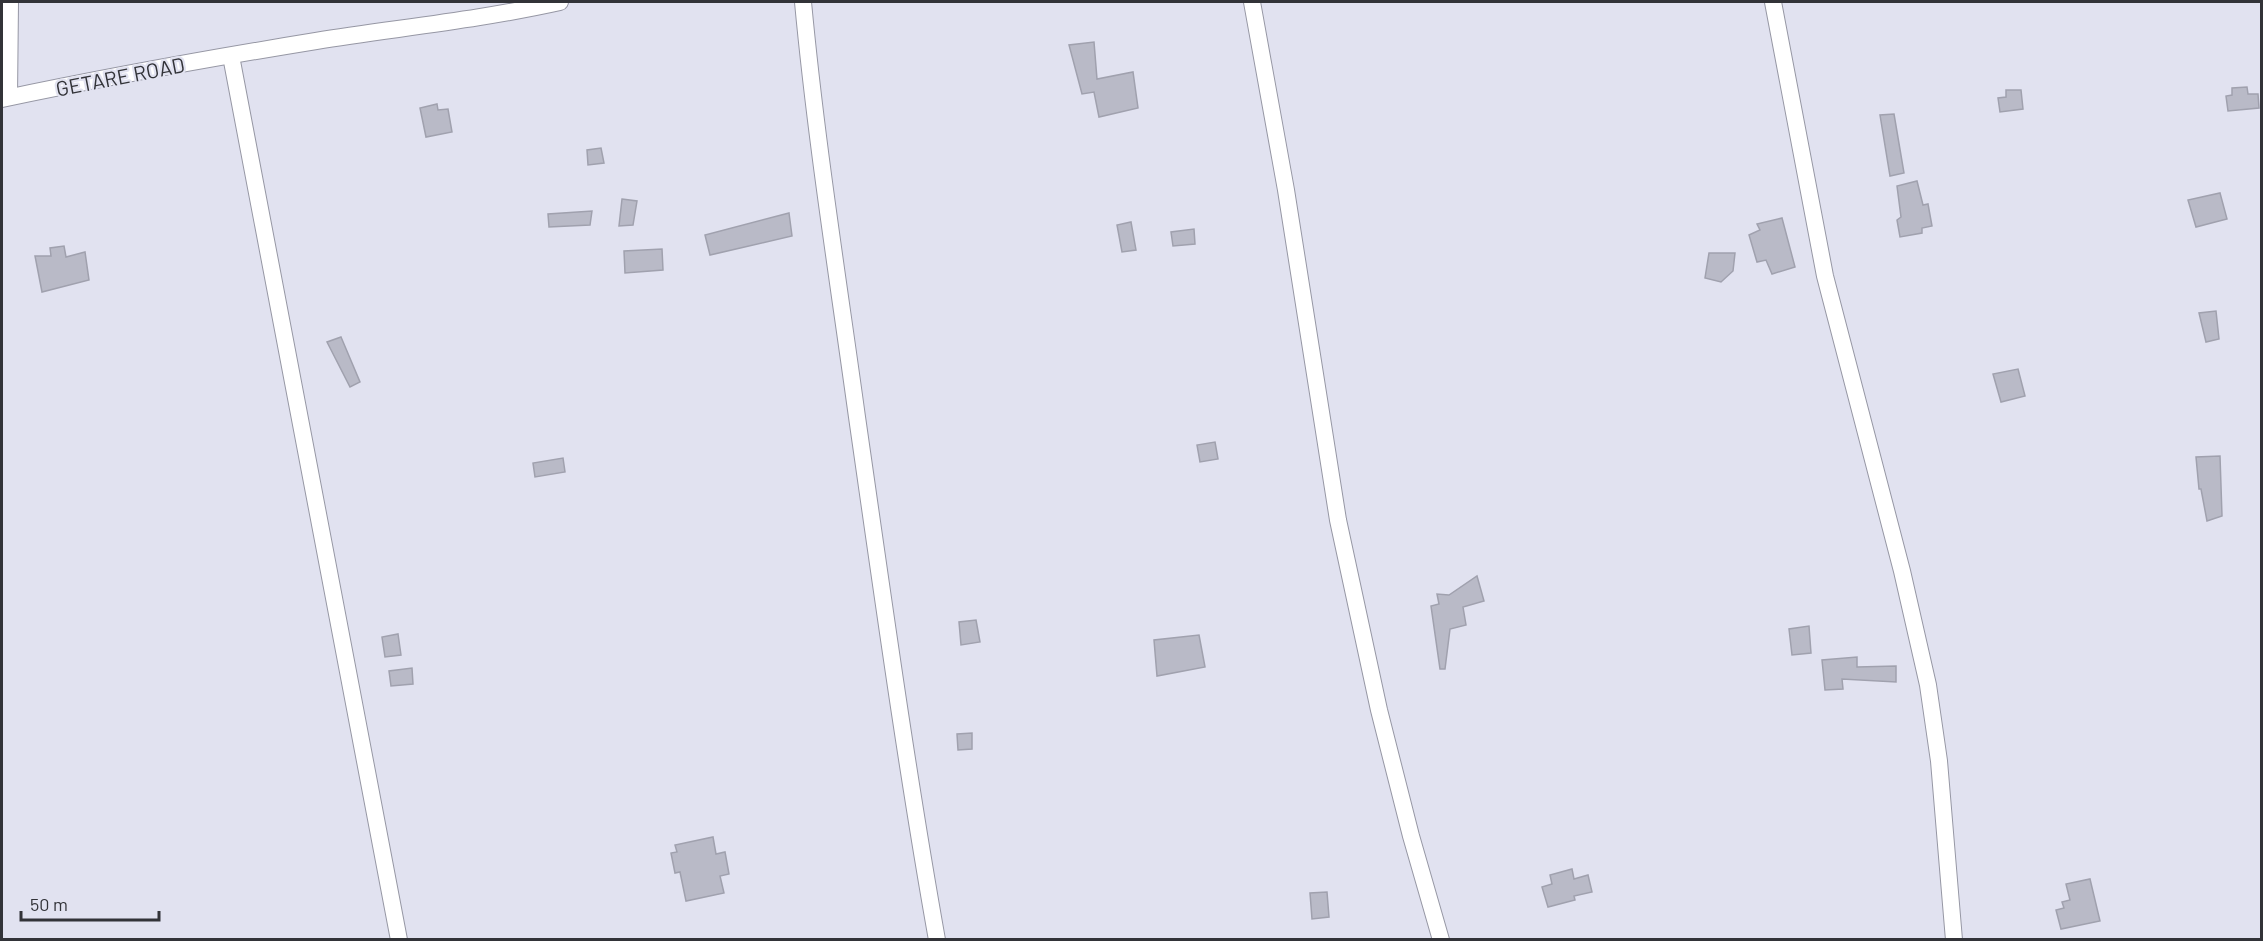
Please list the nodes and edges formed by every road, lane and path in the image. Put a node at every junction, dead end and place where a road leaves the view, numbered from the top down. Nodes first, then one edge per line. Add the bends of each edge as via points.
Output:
1 (10, 2) edge
2 (560, 2) edge
3 (803, 2) edge
4 (1252, 2) edge
5 (1773, 2) edge
6 (231, 56) junction
7 (5, 98) edge
8 (399, 939) edge
9 (937, 939) edge
10 (1441, 939) edge
11 (1954, 939) edge

1 - 7 street
2 - 6 street, GETARE ROAD
3 - 9 street via 813,101 878,565
4 - 10 street via 1338,520 1379,710
5 - 11 street via 1825,276 1928,685 1939,761
6 - 7 street, GETARE ROAD
6 - 8 street

